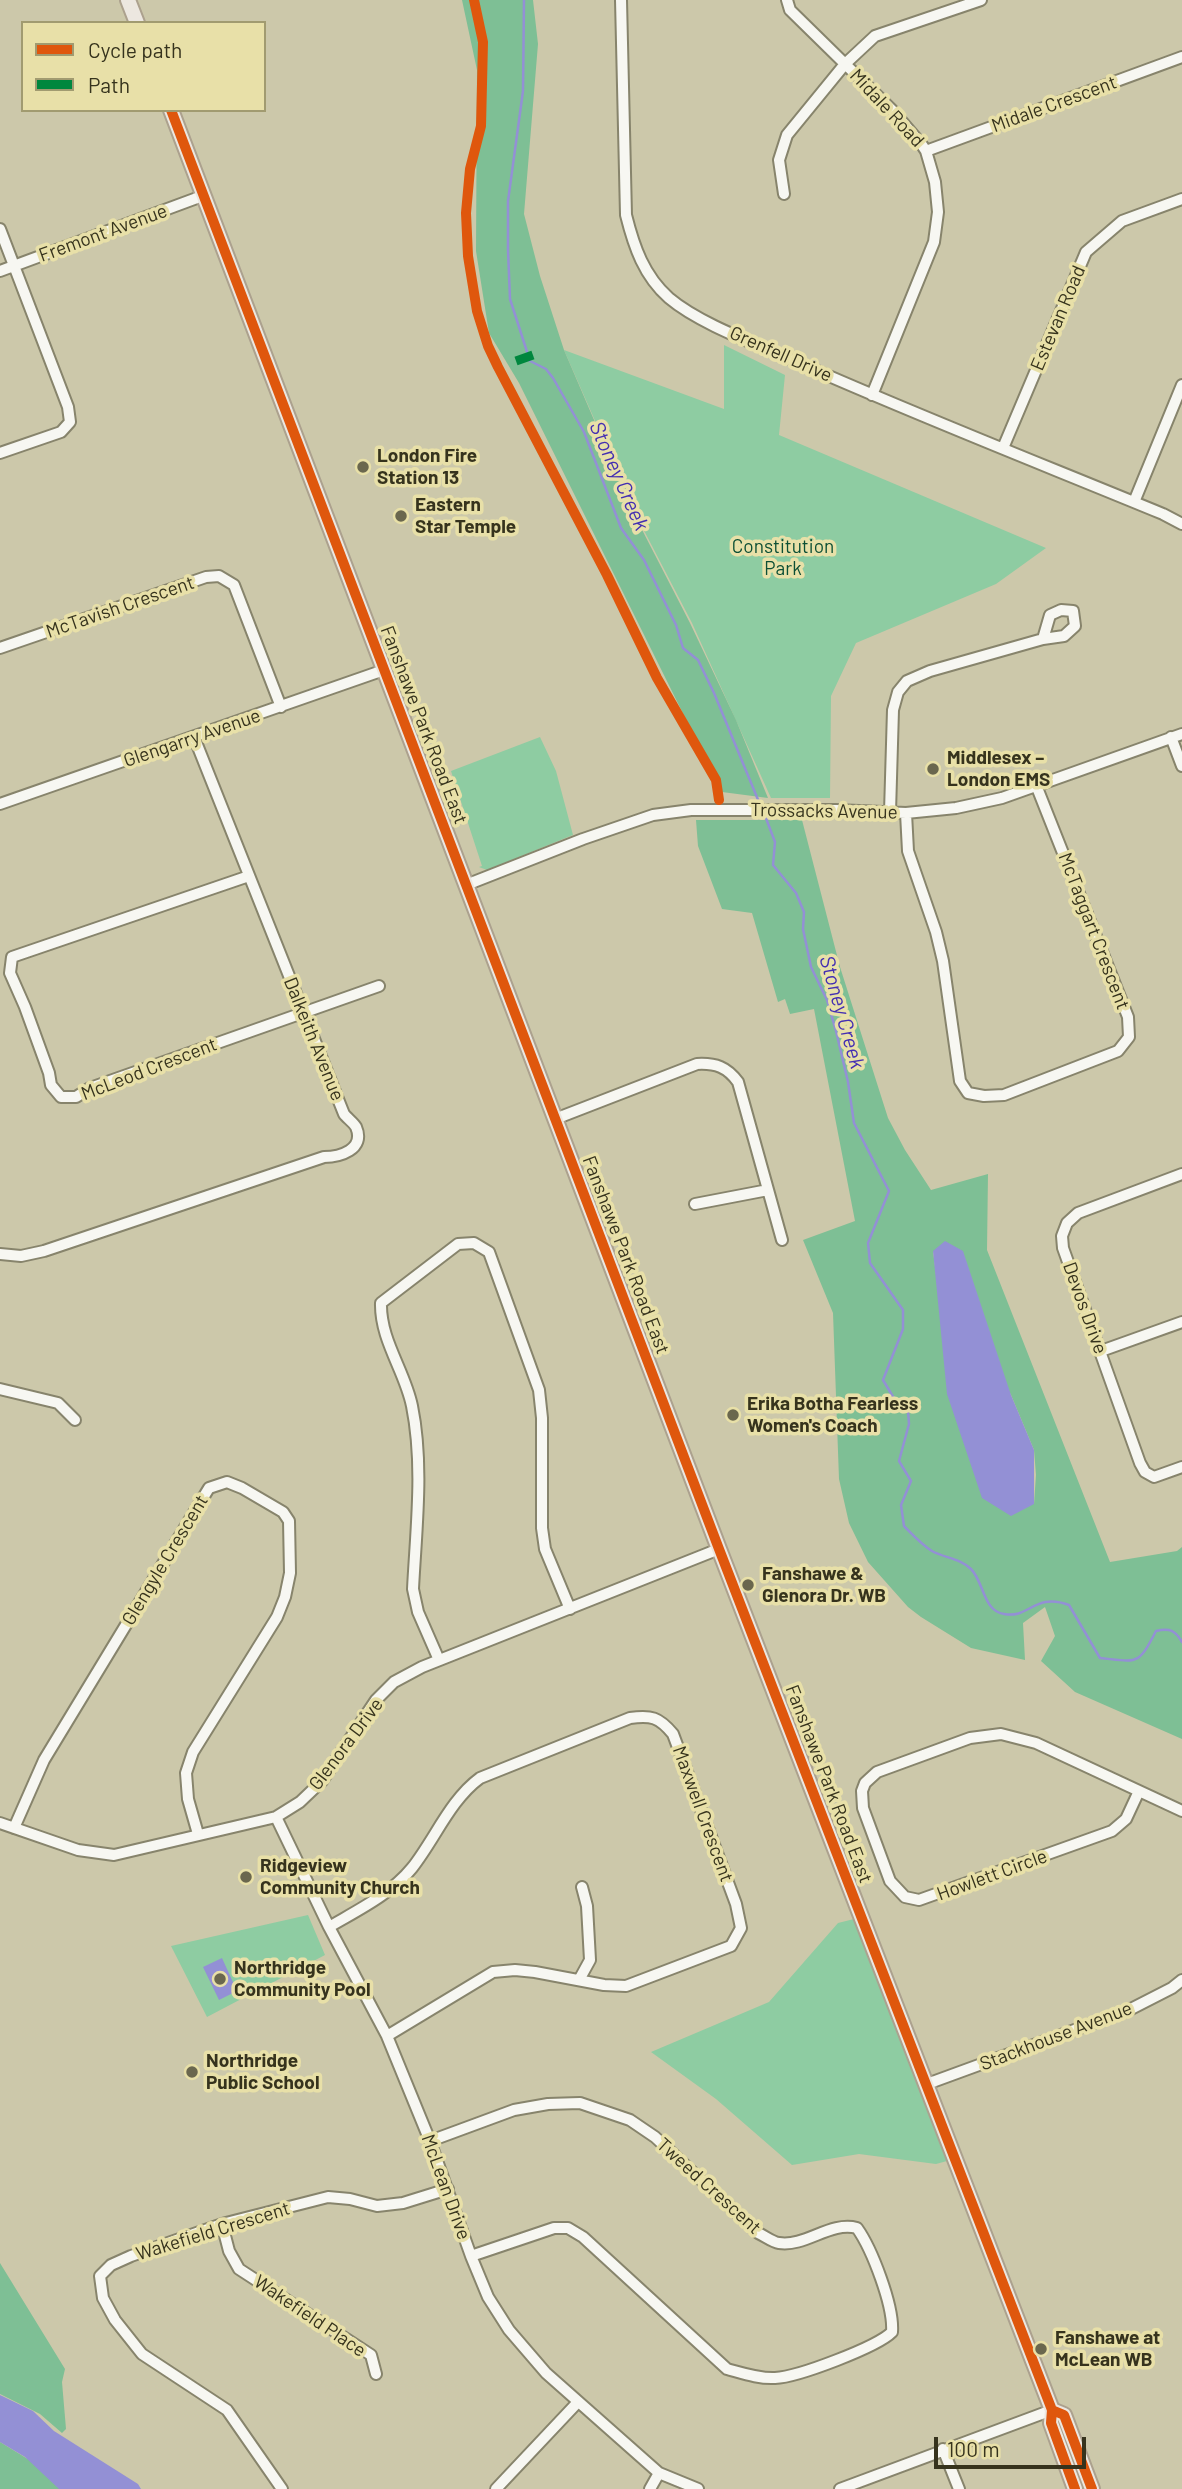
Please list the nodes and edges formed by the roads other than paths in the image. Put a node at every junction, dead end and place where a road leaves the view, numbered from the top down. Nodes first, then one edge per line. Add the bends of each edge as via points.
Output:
1 (128, 0) edge
2 (621, 0) edge
3 (787, 0) edge
4 (981, 0) edge
5 (136, 21) edge
6 (1182, 57) edge
7 (845, 64) junction
8 (172, 112) edge
9 (926, 151) junction
10 (784, 194) dead end
11 (205, 195) junction
12 (1182, 199) edge
13 (0, 229) edge
14 (15, 265) junction
15 (0, 271) edge
16 (1182, 385) edge
17 (872, 395) junction
18 (1003, 448) junction
19 (0, 453) edge
20 (1134, 502) junction
21 (1182, 524) edge
22 (1043, 639) dead end
23 (0, 648) edge
24 (384, 670) junction
25 (281, 707) junction
26 (1177, 735) edge
27 (194, 737) junction
28 (1182, 766) edge
29 (1036, 785) junction
30 (0, 804) edge
31 (890, 812) junction
32 (906, 813) junction
33 (249, 876) junction
34 (466, 885) junction
35 (379, 986) dead end
36 (303, 1012) junction
37 (555, 1119) junction
38 (1182, 1174) edge
39 (768, 1191) junction
40 (695, 1204) dead end
41 (782, 1240) dead end
42 (0, 1254) edge
43 (1182, 1322) edge
44 (1101, 1351) junction
45 (0, 1389) edge
46 (75, 1420) dead end
47 (1182, 1467) edge
48 (719, 1549) junction
49 (570, 1609) junction
50 (439, 1660) junction
51 (1139, 1791) junction
52 (1182, 1811) edge
53 (276, 1818) junction
54 (0, 1824) edge
55 (14, 1828) junction
56 (198, 1834) junction
57 (582, 1887) dead end
58 (329, 1927) junction
59 (579, 1980) junction
60 (1182, 1980) edge
61 (387, 2036) junction
62 (927, 2084) junction
63 (430, 2141) junction
64 (448, 2189) junction
65 (222, 2224) junction
66 (471, 2256) junction
67 (376, 2374) dead end
68 (578, 2402) junction
69 (1052, 2410) junction
70 (943, 2449) junction
71 (659, 2473) junction
72 (282, 2489) edge
73 (496, 2489) edge
74 (650, 2489) edge
75 (698, 2489) edge
76 (840, 2489) edge
77 (959, 2489) edge
78 (1075, 2489) edge
79 (1092, 2489) edge

1 - 5 main road
2 - 17 street, Grenfell Drive via 626,215 645,270 689,313
3 - 7 street, Midale Road via 790,9
4 - 7 street via 875,36
6 - 9 street, Midale Crescent
7 - 9 street, Midale Road
7 - 10 street via 787,135 779,160
8 - 11 main road, Fanshawe Park Road East
9 - 17 street, Midale Road via 939,212 934,242
11 - 14 street, Fremont Avenue
11 - 24 main road, Fanshawe Park Road East
12 - 18 street, Estevan Road via 1122,221 1086,252
13 - 14 street
14 - 15 street, Fremont Avenue
14 - 19 street via 70,422 61,432
16 - 20 street
17 - 18 street, Grenfell Drive
18 - 20 street, Grenfell Drive
20 - 21 street, Grenfell Drive
22 - 31 street via 907,681 893,710
23 - 25 street, McTavish Crescent via 219,576 234,585
24 - 25 street, Glengarry Avenue
24 - 34 main road, Fanshawe Park Road East
25 - 27 street, Glengarry Avenue
26 - 28 street
26 - 29 street, Trossacks Avenue
27 - 30 street, Glengarry Avenue
27 - 33 street, Dalkeith Avenue
29 - 32 street, Trossacks Avenue via 990,801
29 - 32 street, McTaggart Crescent via 1128,1017 1129,1037 1118,1051 1004,1095 968,1093 960,1081 943,961 908,852
31 - 32 street, Trossacks Avenue
31 - 34 street, Trossacks Avenue via 691,810 653,815
33 - 36 street, Dalkeith Avenue
33 - 36 street, McLeod Crescent via 12,957 10,973 51,1085 61,1097 76,1097 90,1088
34 - 37 main road, Fanshawe Park Road East
35 - 36 street, McLeod Crescent
36 - 42 street, Dalkeith Avenue via 344,1114 356,1127 357,1139 350,1151 44,1251
37 - 39 street via 698,1064 712,1063 729,1070 738,1082
37 - 48 main road, Fanshawe Park Road East
38 - 44 street, Devos Drive via 1078,1213 1067,1223 1063,1248
39 - 40 street
39 - 41 street
43 - 44 street
44 - 47 street, Devos Drive via 1145,1472 1154,1477
45 - 46 street via 58,1403
48 - 49 street, Glenora Drive
48 - 62 main road, Fanshawe Park Road East
49 - 50 street, Glenora Drive
49 - 50 street via 545,1549 542,1528 539,1390 489,1252 474,1243 458,1244 381,1303 384,1331 415,1422 413,1589
50 - 53 street, Glenora Drive via 394,1682 376,1700 322,1781
51 - 51 street, Howlett Circle via 1126,1819 1112,1831 919,1900 905,1896 890,1881 861,1800 865,1783 877,1772 995,1733 1036,1743
51 - 52 street, Howlett Circle
53 - 56 street, Glenora Drive
53 - 58 street, McLean Drive
54 - 55 street, Glenora Drive
55 - 56 street, Glenora Drive via 78,1850 114,1855
55 - 56 street, Glengyle Crescent via 44,1760 209,1488 227,1482 283,1512 289,1521 290,1573 277,1617 193,1752 186,1773
57 - 59 street via 590,1961
58 - 59 street, Maxwell Crescent via 393,1888 465,1789 480,1778 630,1718 648,1716 673,1734 741,1928 731,1946 643,1981 626,1986
58 - 61 street, McLean Drive
59 - 61 street, Maxwell Crescent via 515,1970 493,1972
60 - 62 street, Stackhouse Avenue via 1129,2010
61 - 63 street, McLean Drive
62 - 69 main road, Fanshawe Park Road East
63 - 64 street, McLean Drive
63 - 66 street, Tweed Crescent via 514,2110 548,2104 580,2103 630,2120 655,2137 758,2233 778,2243 839,2227 857,2228 866,2240 891,2310 892,2332 879,2342 797,2374 751,2376 727,2369 568,2228 554,2228
64 - 65 street, Wakefield Crescent via 377,2206 328,2197
64 - 66 street, McLean Drive
65 - 67 street, Wakefield Place via 239,2269 371,2355
65 - 72 street, Wakefield Crescent via 111,2264 100,2276 103,2298 142,2354 227,2410
66 - 68 street, McLean Drive via 488,2297 509,2330
68 - 71 street, McLean Drive
68 - 73 street
69 - 70 street
69 - 78 main road, Fanshawe Park Road East via 1051,2423
69 - 79 main road, Fanshawe Park Road East via 1064,2415
70 - 76 street
70 - 77 street
71 - 74 street
71 - 75 street, McLean Drive

